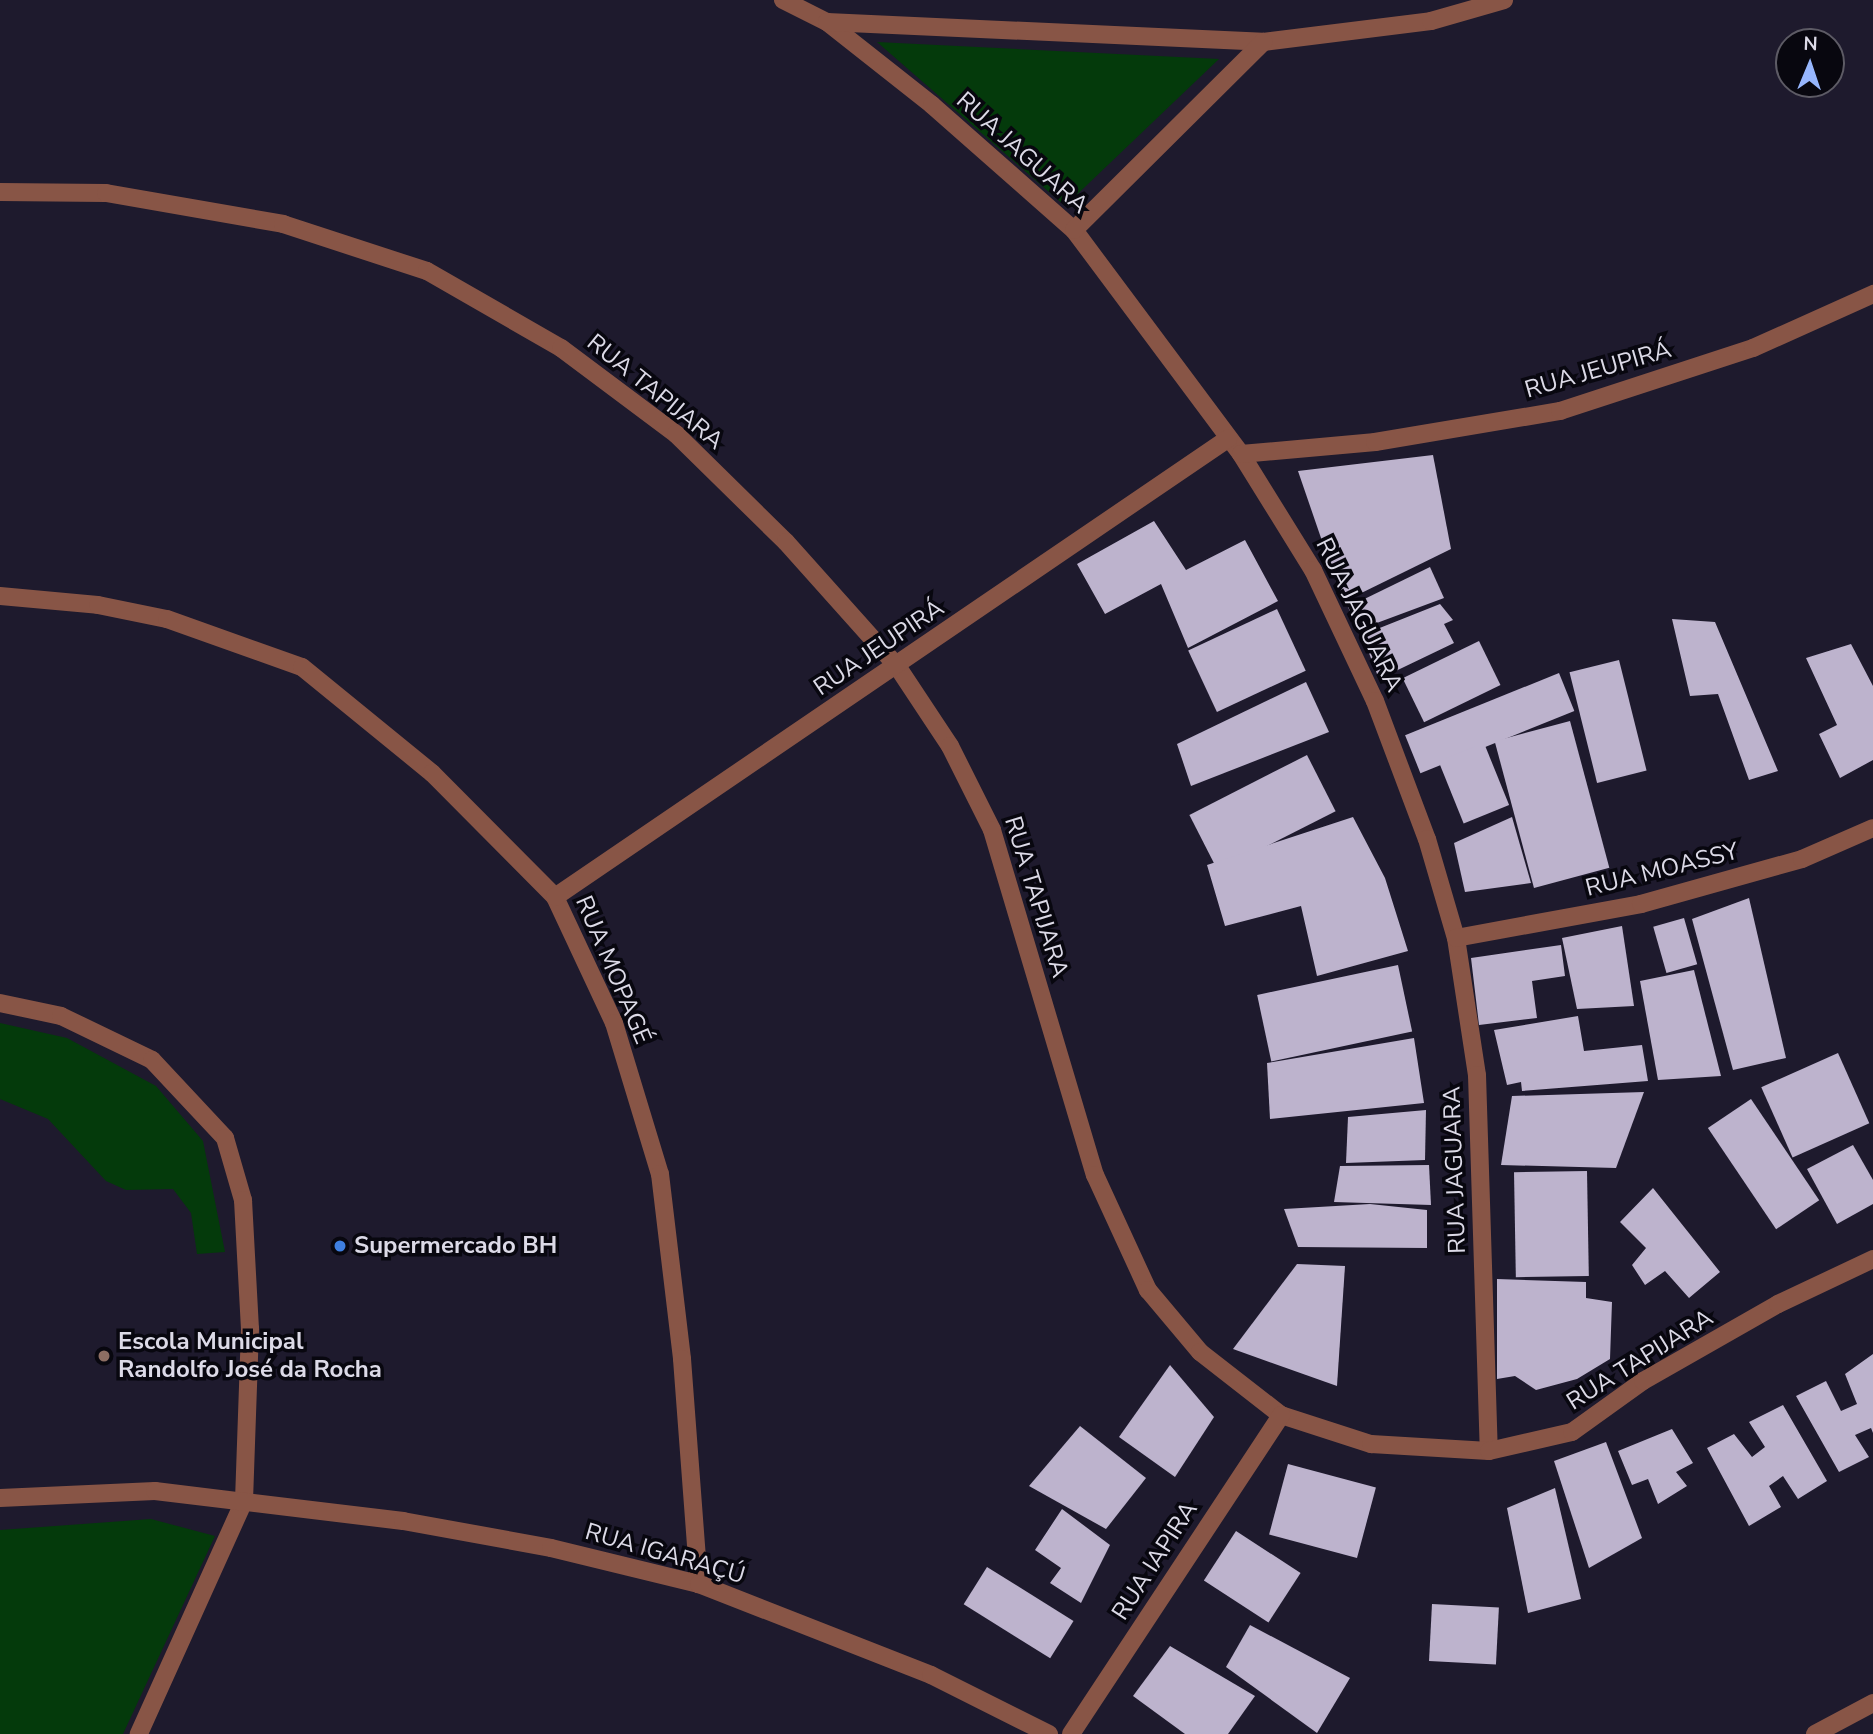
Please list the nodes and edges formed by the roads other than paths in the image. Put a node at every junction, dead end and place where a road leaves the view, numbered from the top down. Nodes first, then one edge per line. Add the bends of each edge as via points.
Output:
1 (783, 0) edge
2 (1504, 0) edge
3 (827, 22) junction
4 (1263, 42) junction
5 (0, 192) edge
6 (1074, 230) junction
7 (1873, 294) edge
8 (1229, 438) junction
9 (1241, 454) junction
10 (0, 596) edge
11 (897, 666) junction
12 (1873, 828) edge
13 (555, 897) junction
14 (1456, 938) junction
15 (0, 1003) edge
16 (1873, 1259) edge
17 (1281, 1415) junction
18 (1489, 1451) junction
19 (0, 1498) edge
20 (244, 1501) junction
21 (699, 1584) junction
22 (1873, 1703) edge
23 (139, 1734) edge
24 (1049, 1734) edge
25 (1071, 1734) edge
26 (1815, 1734) edge

1 - 3 street, RUA JAGUARA
2 - 4 street via 1431,21
3 - 4 street
3 - 6 street, RUA JAGUARA via 932,105
4 - 6 street
5 - 11 street, RUA TAPIJARA via 106,193 283,224 427,271 561,348 676,434 786,542
6 - 8 street, RUA JAGUARA
7 - 9 street, RUA JEUPIRÁ via 1753,348 1560,411 1375,442
8 - 9 street, RUA JAGUARA
8 - 11 street, RUA JEUPIRÁ
9 - 14 street, RUA JAGUARA via 1313,570 1375,701 1427,839
10 - 13 street, RUA MOPAGÉ via 98,605 167,619 302,667 432,772
11 - 13 street, RUA JEUPIRÁ
11 - 17 street, RUA TAPIJARA via 950,746 992,830 1095,1175 1148,1290 1200,1352
12 - 14 street, RUA MOASSY via 1802,859 1642,904
13 - 21 street, RUA MOPAGÉ via 614,1023 660,1174 682,1359
14 - 18 street, RUA JAGUARA via 1477,1074
15 - 20 street via 61,1016 152,1060 225,1138 243,1200 249,1269
16 - 18 street, RUA TAPIJARA via 1778,1304 1654,1375 1572,1432
17 - 18 street, RUA TAPIJARA via 1371,1444
17 - 25 street, RUA IAPIRA
19 - 20 street, RUA IGARAÇÚ via 155,1491
20 - 21 street, RUA IGARAÇÚ via 416,1523 551,1548
20 - 23 street
21 - 24 street, RUA IGARAÇÚ via 932,1675
22 - 26 street

